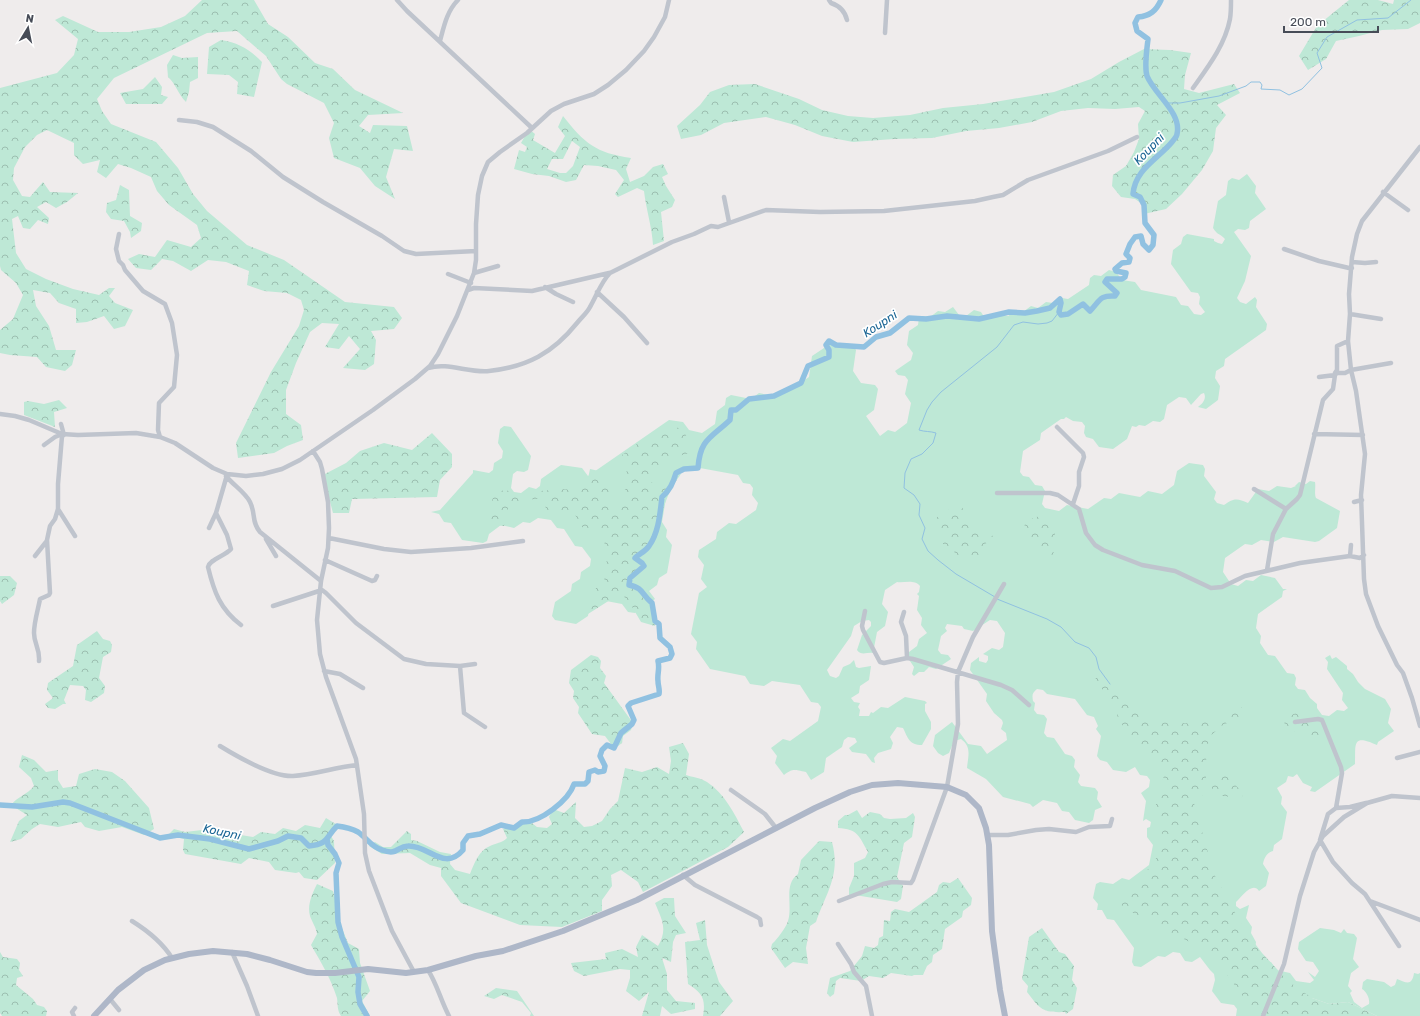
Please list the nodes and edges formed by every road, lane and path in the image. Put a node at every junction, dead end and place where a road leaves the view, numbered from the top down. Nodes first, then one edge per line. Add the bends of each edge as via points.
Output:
1 (397, 0) edge
2 (458, 0) edge
3 (669, 0) edge
4 (830, 0) edge
5 (887, 0) edge
6 (1231, 0) edge
7 (847, 20) dead end
8 (885, 33) dead end
9 (440, 41) junction
10 (1193, 88) dead end
11 (179, 120) dead end
12 (532, 128) junction
13 (1138, 137) dead end
14 (1420, 147) edge
15 (1383, 192) junction
16 (724, 196) dead end
17 (1408, 210) dead end
18 (729, 222) junction
19 (119, 234) dead end
20 (1284, 249) dead end
21 (476, 251) junction
22 (1376, 262) dead end
23 (1352, 265) junction
24 (498, 266) dead end
25 (474, 273) junction
26 (610, 273) junction
27 (448, 274) dead end
28 (470, 283) junction
29 (545, 287) junction
30 (468, 290) junction
31 (597, 292) junction
32 (573, 302) dead end
33 (1350, 314) junction
34 (1381, 319) dead end
35 (1348, 342) junction
36 (647, 343) dead end
37 (1391, 363) dead end
38 (425, 370) junction
39 (1351, 370) junction
40 (1335, 374) junction
41 (1319, 377) dead end
42 (0, 414) edge
43 (61, 424) dead end
44 (1058, 427) dead end
45 (1314, 434) junction
46 (63, 435) junction
47 (1363, 435) junction
48 (160, 436) junction
49 (44, 445) dead end
50 (313, 452) junction
51 (226, 475) junction
52 (1254, 489) dead end
53 (997, 494) dead end
54 (1362, 500) junction
55 (1354, 502) dead end
56 (1073, 504) junction
57 (58, 509) junction
58 (1286, 509) junction
59 (216, 513) junction
60 (209, 528) dead end
61 (75, 536) dead end
62 (266, 538) junction
63 (329, 538) junction
64 (47, 540) junction
65 (523, 541) dead end
66 (1350, 544) dead end
67 (1364, 555) junction
68 (35, 556) dead end
69 (276, 556) dead end
70 (1350, 556) junction
71 (325, 560) junction
72 (1267, 570) junction
73 (377, 576) dead end
74 (321, 581) junction
75 (1004, 584) dead end
76 (320, 590) junction
77 (273, 606) dead end
78 (864, 611) dead end
79 (904, 612) dead end
80 (241, 625) dead end
81 (906, 658) junction
82 (39, 661) dead end
83 (475, 664) dead end
84 (460, 666) junction
85 (324, 671) junction
86 (958, 672) junction
87 (363, 688) dead end
88 (1029, 705) dead end
89 (1295, 722) dead end
90 (1420, 726) edge
91 (485, 727) dead end
92 (220, 746) dead end
93 (1420, 752) edge
94 (1397, 758) dead end
95 (357, 764) junction
96 (947, 787) junction
97 (731, 790) dead end
98 (1419, 799) edge
99 (1367, 803) junction
100 (1336, 808) junction
101 (1112, 819) dead end
102 (776, 828) junction
103 (987, 835) junction
104 (1320, 840) junction
105 (683, 875) junction
106 (839, 901) dead end
107 (1370, 901) junction
108 (1420, 920) edge
109 (132, 921) dead end
110 (761, 925) dead end
111 (838, 944) dead end
112 (1398, 946) dead end
113 (232, 952) junction
114 (172, 958) junction
115 (428, 970) junction
116 (414, 972) junction
117 (110, 999) junction
118 (75, 1008) dead end
119 (119, 1010) dead end
120 (74, 1016) edge
121 (94, 1016) edge
122 (258, 1016) edge
123 (449, 1016) edge
124 (872, 1016) edge
125 (1005, 1016) edge
126 (1263, 1016) edge

1 - 9 street
2 - 9 street via 446,19
3 - 12 street via 665,17 654,37 626,70 594,94 551,111
4 - 7 street via 845,12
5 - 8 street
6 - 10 street via 1226,33
9 - 12 street
11 - 21 street via 213,127 251,151 282,177 404,251 416,254
12 - 21 street via 486,166 479,188
13 - 18 street via 1108,151 1028,180 1003,195 974,201 884,211 766,210
14 - 15 street
15 - 17 street
15 - 23 street via 1362,221
16 - 18 street
18 - 26 street via 718,227 711,226 672,242
19 - 48 street via 116,248 119,261 143,291 165,304 172,323 177,355 172,390 159,403
20 - 23 street via 1349,268
21 - 25 street
22 - 23 street
23 - 33 street
24 - 25 street
25 - 28 street
26 - 29 street
26 - 31 street
27 - 28 street
28 - 30 street
29 - 30 street via 532,291 474,288
29 - 32 street
30 - 38 street via 438,354
31 - 36 street
31 - 38 street via 590,308 569,333 542,355 515,366 493,370 476,371 438,366
33 - 34 street
33 - 35 street
35 - 39 street
35 - 40 street via 1337,346
37 - 39 street
38 - 50 street
39 - 40 street
39 - 47 street
40 - 41 street
40 - 45 street via 1333,390 1323,400
42 - 46 street via 29,420
43 - 46 street
44 - 56 street via 1084,457
45 - 47 street
45 - 58 street via 1300,495
46 - 48 street via 136,433
46 - 49 street
46 - 57 street
47 - 54 street via 1365,454
48 - 51 street
50 - 51 street via 273,472
50 - 63 street via 321,466 326,488
51 - 59 street
51 - 62 street via 249,500 254,512 255,526
52 - 58 street
53 - 56 street via 1050,493
54 - 55 street
54 - 67 street
56 - 72 street via 1079,509 1086,533 1095,545 1128,561 1175,571 1216,588
57 - 61 street
57 - 64 street
58 - 72 street via 1273,534
59 - 60 street
59 - 80 street via 231,549 208,564 208,567 217,597 226,612
62 - 69 street
62 - 74 street
63 - 65 street via 412,552
63 - 71 street
64 - 68 street
64 - 82 street via 50,593 40,599 34,632 40,650
66 - 70 street
67 - 70 street via 1360,558
67 - 90 street via 1366,594 1378,626 1397,666 1403,673
70 - 72 street
71 - 73 street via 372,580
71 - 74 street
74 - 76 street
75 - 86 street via 973,637
76 - 77 street
76 - 84 street via 361,627 404,659 426,664
76 - 85 street via 317,620
78 - 81 street via 863,630 880,662
79 - 81 street via 901,622 906,636
81 - 86 street
83 - 84 street
84 - 91 street via 464,713
85 - 87 street via 340,674
85 - 95 street
86 - 88 street via 1007,688
86 - 96 street via 958,724
89 - 100 street via 1322,720 1342,773
92 - 95 street via 264,769 292,776
93 - 94 street
95 - 116 street via 367,862 392,931
96 - 102 main road via 898,783 866,786
96 - 103 main road via 966,795 978,808
96 - 106 street via 911,883 883,884
97 - 102 street via 766,814
98 - 99 street via 1392,796
99 - 100 street
99 - 104 street via 1341,819
100 - 104 street via 1328,814
101 - 103 street via 1110,826 1076,832 1036,830 1008,835
102 - 105 main road
103 - 125 main road via 992,931
104 - 107 street via 1332,862
104 - 126 street via 1300,896 1284,964
105 - 110 street via 696,885 757,917
105 - 115 main road via 638,900 563,931 502,951
107 - 108 street
107 - 112 street
109 - 114 street via 149,932
111 - 124 street via 854,972 866,986
113 - 114 main road via 200,952
113 - 116 main road via 312,972 358,969
113 - 122 street
114 - 117 main road via 144,970
115 - 116 main road
115 - 123 street
117 - 119 street
117 - 121 main road
118 - 120 street via 72,1012

